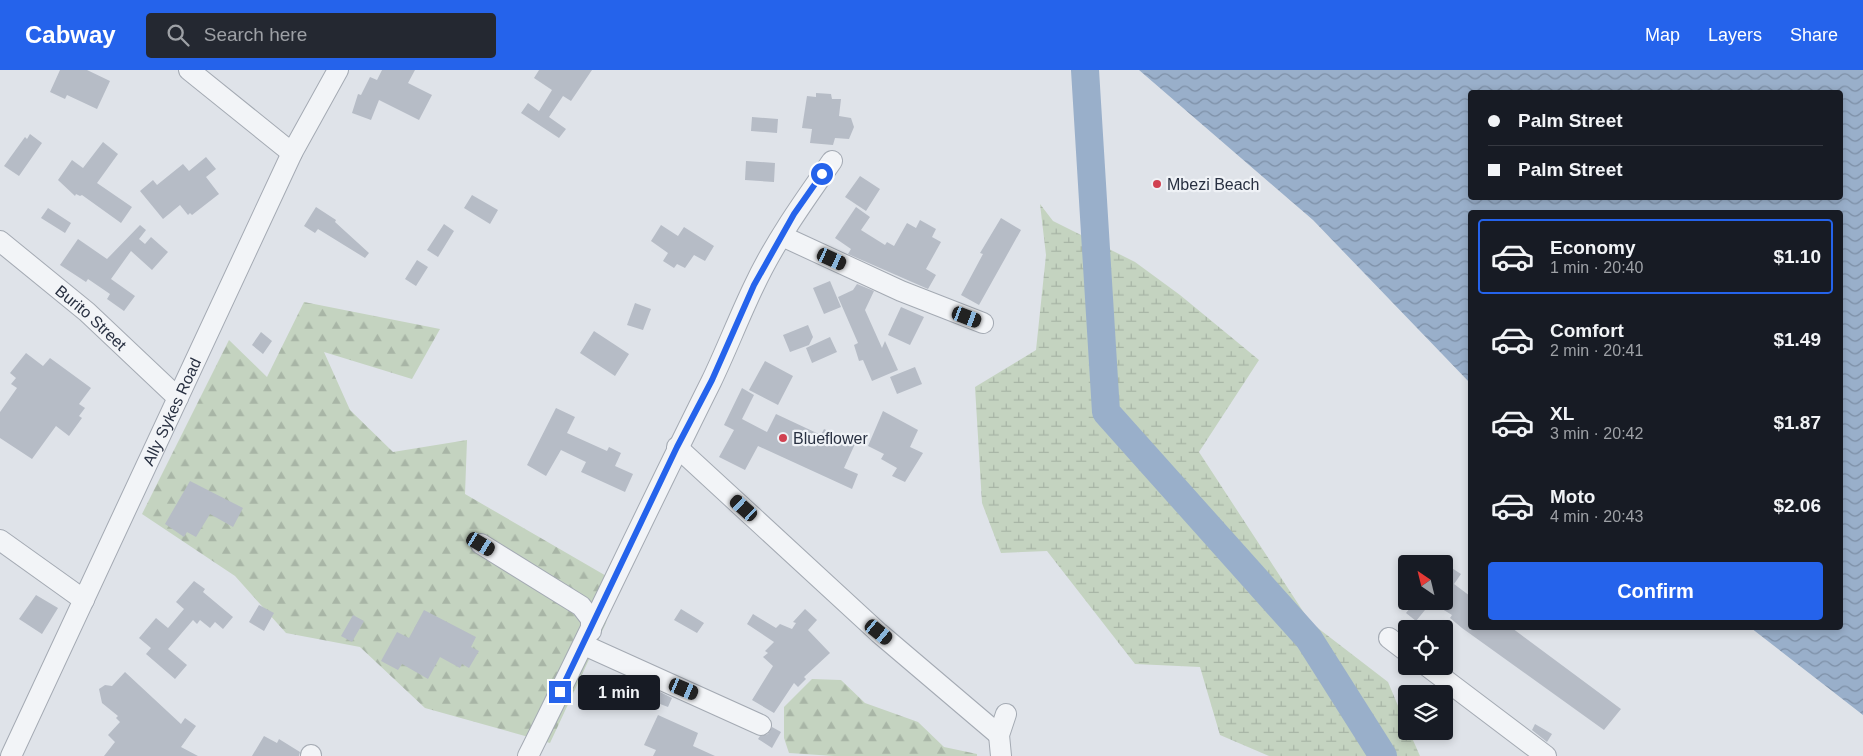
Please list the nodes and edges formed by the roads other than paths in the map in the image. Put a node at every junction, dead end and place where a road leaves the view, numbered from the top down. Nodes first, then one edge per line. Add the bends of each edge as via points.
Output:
1 (189, 70) edge
2 (338, 70) edge
3 (292, 153) junction
4 (832, 160) dead end
5 (782, 236) junction
6 (0, 241) edge
7 (983, 323) dead end
8 (178, 398) junction
9 (677, 447) junction
10 (0, 540) edge
11 (481, 544) dead end
12 (84, 600) junction
13 (587, 638) junction
14 (1389, 638) dead end
15 (1398, 645) edge
16 (1439, 675) edge
17 (1006, 714) dead end
18 (761, 725) dead end
19 (999, 735) junction
20 (11, 756) edge
21 (528, 756) edge
22 (1001, 756) edge
23 (1546, 756) edge

1 - 3 street
2 - 3 street, Ally Sykes Road
3 - 8 street, Ally Sykes Road
4 - 5 street
5 - 7 street via 900,291
5 - 9 street via 754,285 712,380
6 - 8 street, Burito Street via 87,312
8 - 12 street, Ally Sykes Road
9 - 13 street
9 - 19 street via 873,627
10 - 12 street
11 - 13 street via 581,606 591,619
12 - 20 street, Ally Sykes Road
13 - 18 street
13 - 21 street
14 - 15 street
16 - 23 street
17 - 19 street
19 - 22 street

